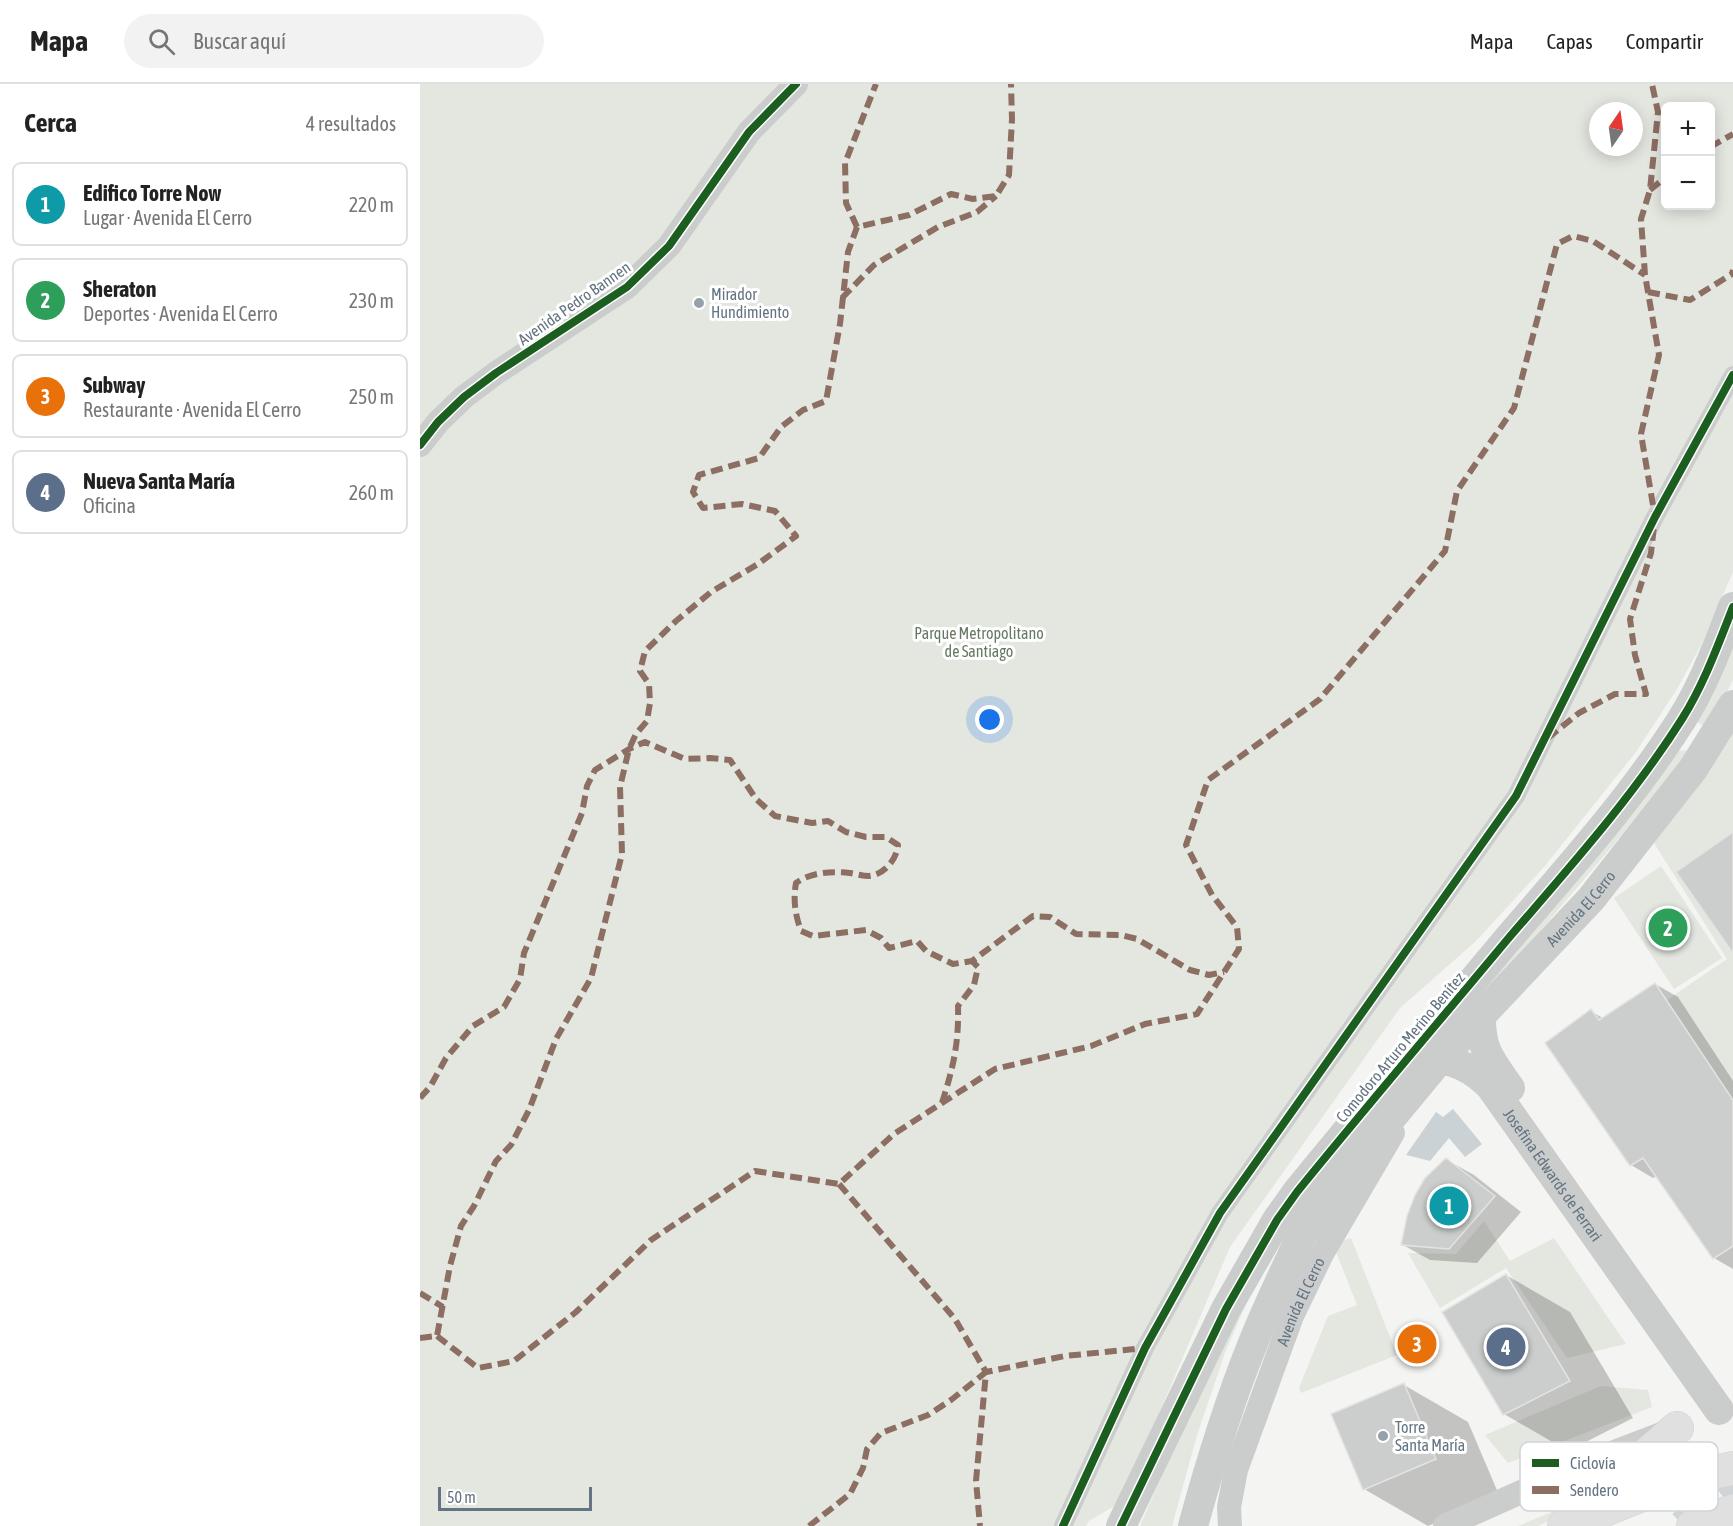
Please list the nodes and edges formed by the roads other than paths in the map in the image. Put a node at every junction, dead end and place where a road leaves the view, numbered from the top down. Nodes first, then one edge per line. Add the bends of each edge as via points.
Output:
1 (796, 84) edge
2 (1733, 375) edge
3 (420, 445) edge
4 (1733, 607) edge
5 (1733, 705) edge
6 (1481, 1016) junction
7 (1440, 1059) junction
8 (1406, 1061) junction
9 (1409, 1097) junction
10 (1371, 1104) junction
11 (1302, 1234) junction
12 (1670, 1339) junction
13 (1726, 1407) edge
14 (1677, 1428) junction
15 (1641, 1442) edge
16 (1661, 1442) edge
17 (1733, 1468) edge
18 (1718, 1471) edge
19 (1520, 1493) edge
20 (1582, 1511) edge
21 (1602, 1511) edge
22 (1733, 1511) edge
23 (1229, 1523) edge
24 (1063, 1526) edge
25 (1121, 1526) edge
26 (1193, 1526) edge
27 (1445, 1526) edge
28 (1564, 1526) edge
29 (1693, 1526) edge

1 - 3 street, Avenida Pedro Bannen via 749,132 669,246 627,287 464,397
2 - 24 street via 1655,517 1516,796 1220,1213 1144,1348
4 - 8 street, Comodoro Arturo Merino Benítez via 1697,690 1658,755
5 - 6 street, Avenida El Cerro via 1694,769 1598,890
6 - 7 street, Avenida El Cerro
6 - 12 street, Josefina Edwards de Ferrari via 1483,1046 1491,1060 1663,1304
7 - 8 street, Josefina Edwards de Ferrari
7 - 9 street, Avenida El Cerro
7 - 12 street, Josefina Edwards de Ferrari via 1468,1067 1491,1087
8 - 10 street, Comodoro Arturo Merino Benítez
9 - 11 street, Avenida El Cerro
9 - 23 street, Avenida El Cerro via 1292,1316 1236,1470
10 - 11 street, Avenida El Cerro via 1323,1186
10 - 25 street, Comodoro Arturo Merino Benítez via 1297,1192 1261,1247 1226,1310
11 - 26 street, Avenida El Cerro via 1234,1393
12 - 13 street, Josefina Edwards de Ferrari
13 - 14 street
14 - 15 street
14 - 16 main road
17 - 18 main road
19 - 27 street
20 - 28 main road
21 - 28 main road
22 - 29 main road

